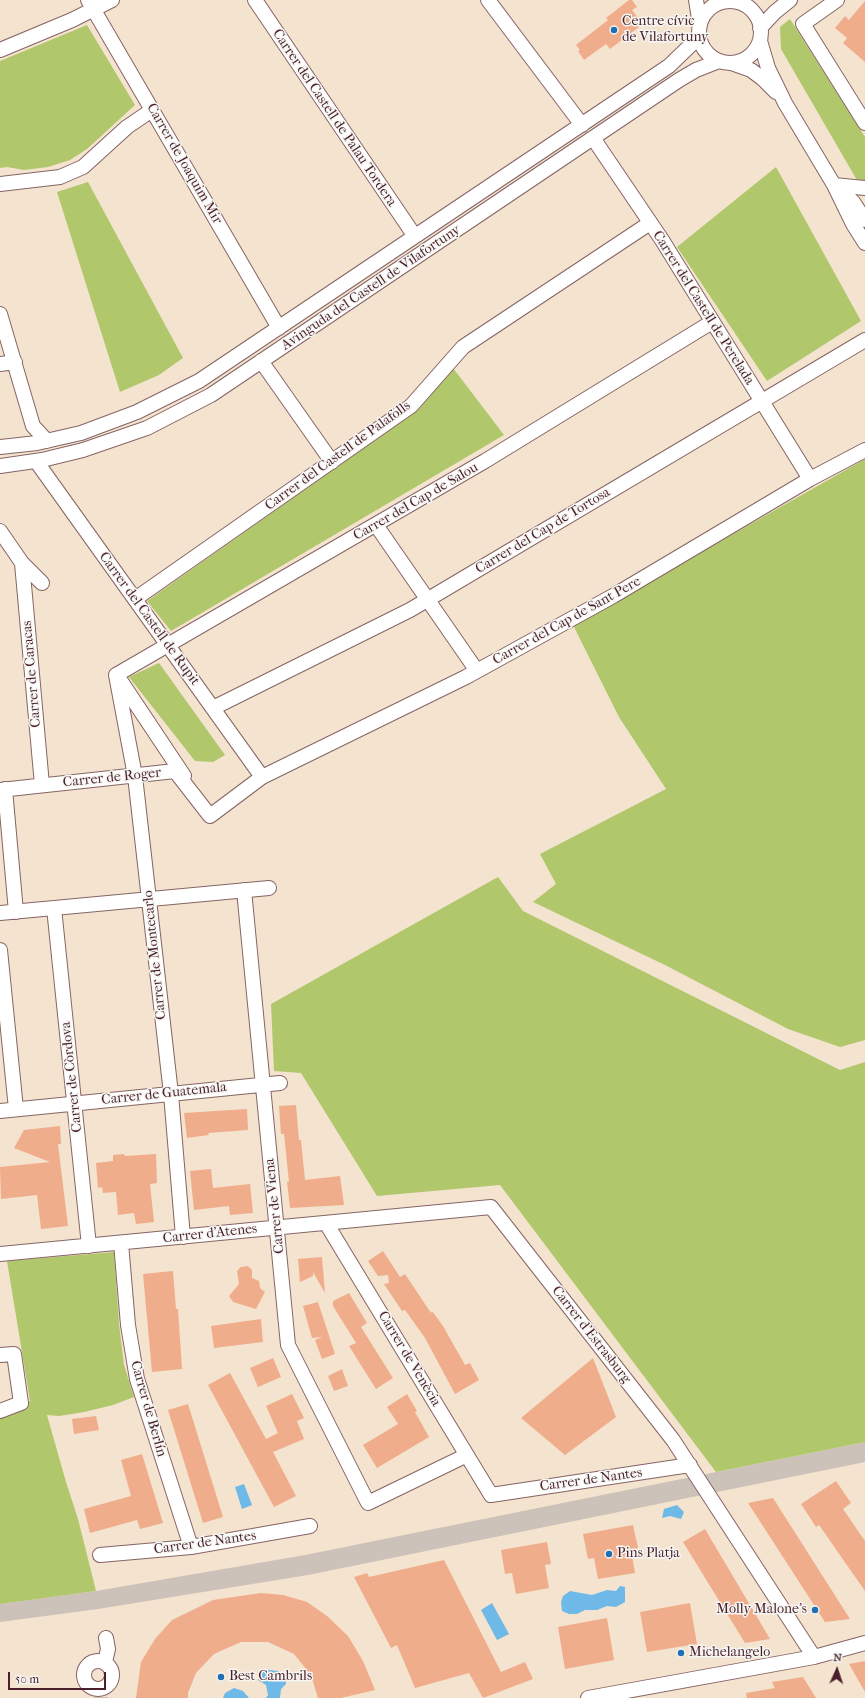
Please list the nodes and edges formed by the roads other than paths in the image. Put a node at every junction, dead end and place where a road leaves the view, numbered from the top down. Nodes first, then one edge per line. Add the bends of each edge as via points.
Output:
1 (112, 0) edge
2 (255, 0) edge
3 (488, 0) edge
4 (696, 0) edge
5 (754, 0) edge
6 (790, 0) edge
7 (837, 0) edge
8 (734, 2) edge
9 (91, 5) edge
10 (699, 31) junction
11 (760, 34) junction
12 (0, 50) edge
13 (725, 62) junction
14 (786, 103) junction
15 (152, 110) junction
16 (865, 123) edge
17 (582, 125) junction
18 (593, 138) junction
19 (0, 184) edge
20 (834, 185) junction
21 (865, 188) edge
22 (859, 222) edge
23 (650, 223) junction
24 (865, 233) edge
25 (414, 235) junction
26 (865, 243) edge
27 (0, 314) edge
28 (712, 322) junction
29 (279, 328) junction
30 (865, 340) edge
31 (261, 361) junction
32 (15, 362) junction
33 (0, 364) edge
34 (761, 401) junction
35 (47, 441) junction
36 (0, 447) edge
37 (865, 450) edge
38 (36, 461) junction
39 (332, 462) junction
40 (0, 466) edge
41 (810, 479) junction
42 (376, 525) junction
43 (0, 530) edge
44 (22, 563) junction
45 (42, 584) dead end
46 (135, 599) junction
47 (428, 599) junction
48 (168, 645) junction
49 (477, 671) junction
50 (116, 675) junction
51 (213, 708) junction
52 (135, 776) junction
53 (262, 777) junction
54 (42, 785) junction
55 (3, 789) edge
56 (210, 816) junction
57 (269, 888) dead end
58 (244, 890) junction
59 (149, 899) junction
60 (54, 908) junction
61 (16, 912) junction
62 (0, 913) edge
63 (0, 950) edge
64 (280, 1083) dead end
65 (262, 1085) junction
66 (171, 1094) junction
67 (76, 1103) junction
68 (16, 1109) junction
69 (0, 1111) edge
70 (491, 1207) joint
71 (326, 1223) junction
72 (277, 1227) junction
73 (183, 1237) junction
74 (121, 1242) junction
75 (89, 1246) junction
76 (0, 1254) edge
77 (0, 1356) edge
78 (0, 1411) edge
79 (467, 1455) junction
80 (690, 1466) junction
81 (491, 1495) joint
82 (310, 1526) dead end
83 (191, 1547) junction
84 (100, 1555) dead end
85 (106, 1638) dead end
86 (865, 1643) edge
87 (814, 1657) junction
88 (105, 1662) junction
89 (588, 1698) edge

1 - 9 street
2 - 25 street, Carrer del Castell de Palau Tordera
3 - 17 street
4 - 10 street
5 - 8 street
6 - 11 street via 775,12
7 - 16 street via 804,24
8 - 10 street via 724,2 711,8 702,19
8 - 11 street via 754,13
9 - 12 street
9 - 15 street, Carrer de Joaquim Mir
10 - 13 street via 701,44 708,55
10 - 17 street, Avinguda del Castell de Vilafortuny via 669,66
11 - 13 street via 757,47 749,56
11 - 14 street via 768,68
13 - 14 street via 751,70
13 - 18 street, Avinguda del Castell de Vilafortuny via 696,70
14 - 20 street
15 - 19 street via 127,127 83,167 60,178
15 - 29 street, Carrer de Joaquim Mir
17 - 25 street, Avinguda del Castell de Vilafortuny
18 - 23 street, Carrer del Castell de Perelada
18 - 31 street, Avinguda del Castell de Vilafortuny
20 - 21 street
20 - 22 street
22 - 24 street
22 - 26 street
23 - 28 street, Carrer del Castell de Perelada
23 - 39 street, Carrer del Castell de Palafolls via 463,347 411,406
25 - 29 street, Avinguda del Castell de Vilafortuny
27 - 32 street
28 - 34 street, Carrer del Castell de Perelada
28 - 42 street, Carrer del Cap de Salou via 485,462
29 - 35 street, Avinguda del Castell de Vilafortuny via 199,381 137,412 81,433
30 - 34 street, Carrer del Cap de Tortosa
31 - 38 street, Avinguda del Castell de Vilafortuny via 211,395 147,428 83,450
31 - 39 street
32 - 33 street
32 - 35 street via 33,426
34 - 41 street, Carrer del Castell de Perelada
34 - 47 street, Carrer del Cap de Tortosa
35 - 36 street, Avinguda del Castell de Vilafortuny
37 - 41 street, Carrer del Cap de Sant Pere
38 - 40 street, Avinguda del Castell de Vilafortuny
38 - 46 street, Carrer del Castell de Rupit
39 - 46 street, Carrer del Castell de Palafolls
41 - 49 street, Carrer del Cap de Sant Pere via 613,596
42 - 47 street
42 - 48 street, Carrer del Cap de Salou
43 - 44 street
44 - 45 street
44 - 54 street, Carrer de Caracas
46 - 48 street, Carrer del Castell de Rupit
47 - 49 street
47 - 51 street, Carrer del Cap de Tortosa
48 - 50 street, Carrer del Cap de Salou
48 - 51 street, Carrer del Castell de Rupit
49 - 53 street, Carrer del Cap de Sant Pere
50 - 52 street, Carrer de Montecarlo
50 - 56 street
51 - 53 street, Carrer del Castell de Rupit
52 - 54 street, Carrer de Roger
52 - 56 street, Carrer de Roger via 175,771
52 - 59 street, Carrer de Montecarlo
53 - 56 street
54 - 55 street, Carrer de Roger
55 - 61 street
57 - 58 street
58 - 59 street
58 - 65 street, Carrer de Viena
59 - 60 street
59 - 66 street, Carrer de Montecarlo
60 - 61 street
60 - 67 street, Carrer de Còrdova
61 - 62 street
63 - 68 street
64 - 65 street, Carrer de Guatemala
65 - 66 street, Carrer de Guatemala
65 - 72 street, Carrer de Viena
66 - 67 street, Carrer de Guatemala
66 - 73 street, Carrer de Montecarlo
67 - 68 street, Carrer de Guatemala
67 - 75 street, Carrer de Còrdova
68 - 69 street, Carrer de Guatemala
70 - 71 street, Carrer d'Atenes
70 - 80 street, Carrer d'Estrasburg via 673,1440
71 - 72 street, Carrer d'Atenes
71 - 79 street, Carrer de Venècia
72 - 73 street, Carrer d'Atenes
72 - 79 street, Carrer de Viena via 288,1345 368,1503
73 - 74 street, Carrer d'Atenes
74 - 75 street, Carrer d'Atenes
74 - 83 street, Carrer de Berlín via 128,1325 137,1379
75 - 76 street, Carrer d'Atenes
77 - 78 street via 14,1354 21,1402
79 - 81 street, Carrer de Venècia
80 - 81 street, Carrer de Nantes
80 - 87 street, Carrer d'Estrasburg
82 - 83 street, Carrer de Nantes
83 - 84 street, Carrer de Nantes
85 - 88 street via 108,1649
86 - 87 street
87 - 89 street
88 - 88 street via 111,1669 112,1678 100,1693 84,1681 83,1672 88,1664 96,1660

